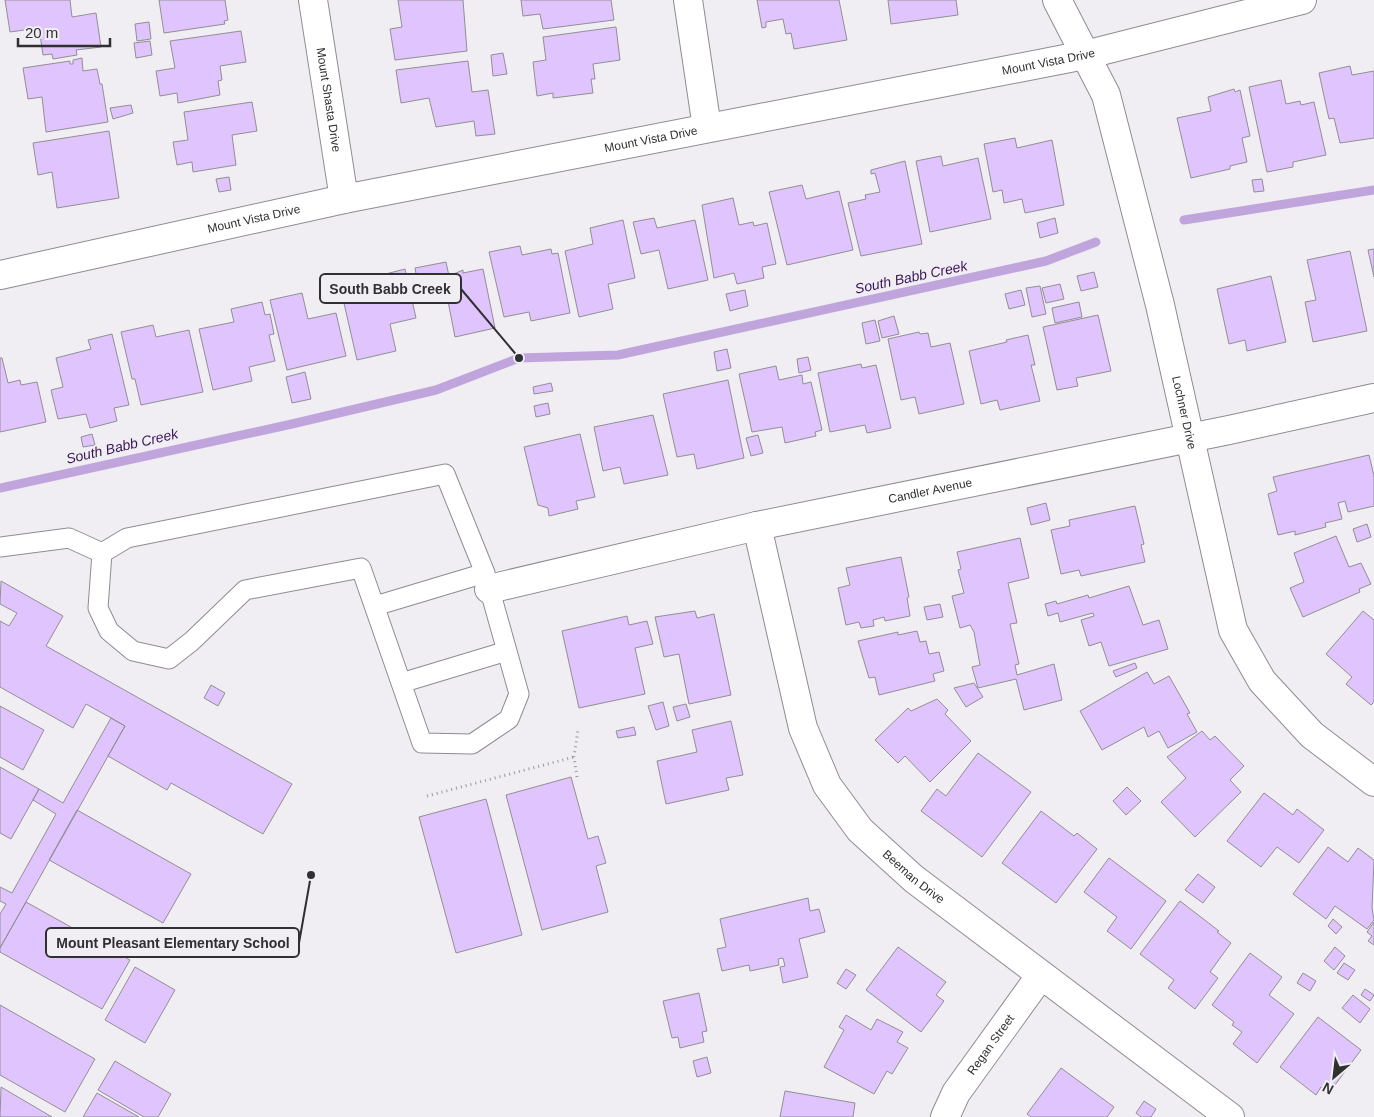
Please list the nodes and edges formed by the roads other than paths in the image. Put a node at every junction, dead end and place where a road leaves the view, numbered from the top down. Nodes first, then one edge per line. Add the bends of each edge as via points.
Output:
1 (314, 0) edge
2 (688, 0) edge
3 (1057, 0) edge
4 (1302, 0) edge
5 (1085, 55) junction
6 (706, 128) junction
7 (344, 199) junction
8 (0, 275) edge
9 (1374, 398) edge
10 (1191, 438) junction
11 (758, 526) junction
12 (0, 547) edge
13 (102, 553) junction
14 (487, 581) junction
15 (374, 606) junction
16 (507, 651) junction
17 (402, 683) junction
18 (1374, 782) edge
19 (1041, 975) junction
20 (945, 1117) edge
21 (1230, 1117) edge

1 - 7 street, Mount Shasta Drive
2 - 6 street
3 - 5 street, Lochner Drive
4 - 5 street, Mount Vista Drive
5 - 6 street, Mount Vista Drive
5 - 10 street, Lochner Drive via 1106,95
6 - 7 street, Mount Vista Drive
7 - 8 street, Mount Vista Drive
9 - 10 street, Candler Avenue
10 - 11 street, Candler Avenue
10 - 18 street, Lochner Drive via 1233,630 1262,681 1312,735
11 - 14 street, Candler Avenue
11 - 19 street, Beeman Drive via 803,728 827,785 860,830 914,879
12 - 13 lane via 69,538
13 - 14 lane via 127,538 445,474
13 - 15 lane via 98,608 110,632 133,651 169,659 245,590 361,568
14 - 15 lane
14 - 16 lane
15 - 17 lane
16 - 17 lane
16 - 17 lane via 519,694 509,719 472,744 422,743
19 - 20 street, Regan Street via 956,1093
19 - 21 street, Beeman Drive

